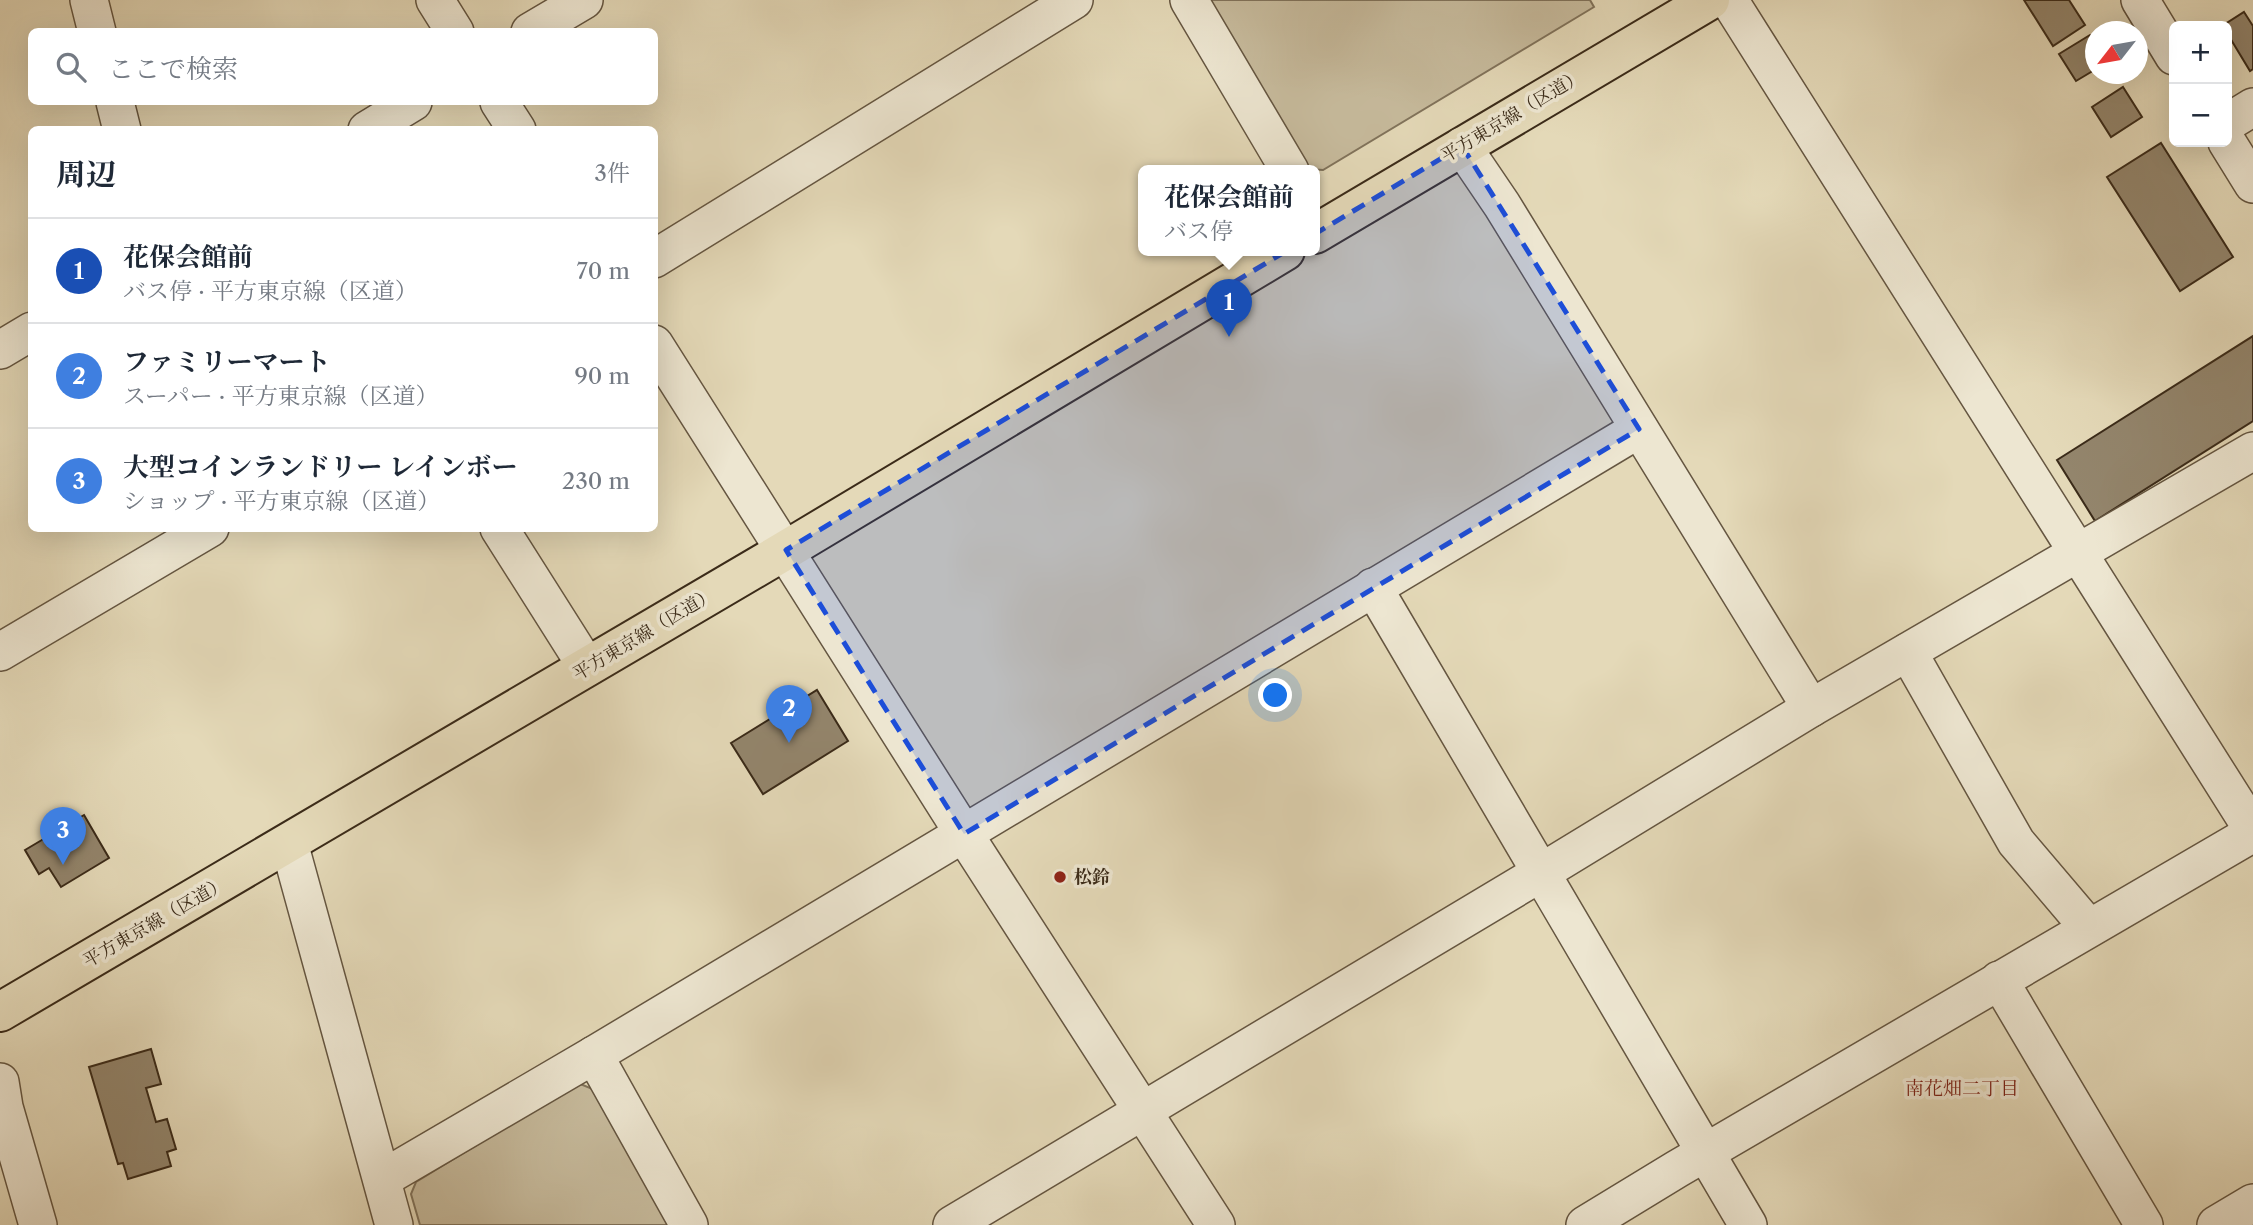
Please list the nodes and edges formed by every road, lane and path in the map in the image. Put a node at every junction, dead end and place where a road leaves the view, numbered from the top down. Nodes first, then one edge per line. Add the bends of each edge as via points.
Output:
1 (89, 0) edge
2 (435, 0) edge
3 (584, 0) edge
4 (1074, 0) edge
5 (1189, 0) edge
6 (1710, 0) edge
7 (1729, 0) edge
8 (2140, 0) edge
9 (96, 28) edge
10 (452, 28) edge
11 (537, 28) edge
12 (2169, 48) edge
13 (116, 105) edge
14 (408, 105) edge
15 (501, 105) edge
16 (2253, 107) edge
17 (2232, 120) edge
18 (121, 126) edge
19 (374, 126) edge
20 (514, 126) edge
21 (1462, 146) junction
22 (2230, 147) edge
23 (1286, 165) edge
24 (2253, 184) edge
25 (1320, 223) edge
26 (1277, 256) edge
27 (658, 257) edge
28 (28, 333) edge
29 (0, 350) edge
30 (658, 350) edge
31 (1639, 429) junction
32 (2253, 451) edge
33 (203, 532) edge
34 (502, 532) edge
35 (786, 550) junction
36 (2078, 553) junction
37 (1373, 587) junction
38 (0, 652) edge
39 (1908, 652) junction
40 (587, 667) junction
41 (1811, 708) junction
42 (2253, 831) edge
43 (964, 834) junction
44 (289, 844) junction
45 (1542, 872) junction
46 (2089, 928) junction
47 (1999, 980) junction
48 (0, 1012) edge
49 (594, 1055) junction
50 (0, 1082) edge
51 (1142, 1110) junction
52 (1704, 1153) junction
53 (382, 1179) junction
54 (2253, 1203) edge
55 (38, 1225) edge
56 (394, 1225) edge
57 (689, 1225) edge
58 (953, 1225) edge
59 (1216, 1225) edge
60 (1585, 1225) edge
61 (1748, 1225) edge
62 (2144, 1225) edge
63 (2216, 1225) edge

1 - 9 street
2 - 10 street
3 - 11 street
4 - 27 street
5 - 23 street
6 - 21 main road, 平方東京線（区道）
7 - 36 street
8 - 12 street
13 - 18 street
14 - 19 street
15 - 20 street
16 - 17 street
21 - 25 main road, 平方東京線（区道）
21 - 31 street
22 - 24 street
26 - 35 main road, 平方東京線（区道）
28 - 29 street
30 - 35 street
31 - 37 street
31 - 41 street
32 - 36 street
33 - 38 street
34 - 40 street
35 - 40 main road, 平方東京線（区道）
35 - 43 street
36 - 39 street
36 - 42 street
37 - 43 street
37 - 45 street
39 - 41 street
39 - 46 street via 2016,842
40 - 44 main road, 平方東京線（区道）
41 - 45 street
42 - 46 street
43 - 49 street
43 - 51 street
44 - 48 main road, 平方東京線（区道）
44 - 53 street
45 - 51 street
45 - 52 street
46 - 47 street
47 - 52 street
47 - 62 street
49 - 53 street
49 - 57 street
50 - 55 street
51 - 58 street
51 - 59 street
52 - 60 street
52 - 61 street
53 - 56 street
54 - 63 street

